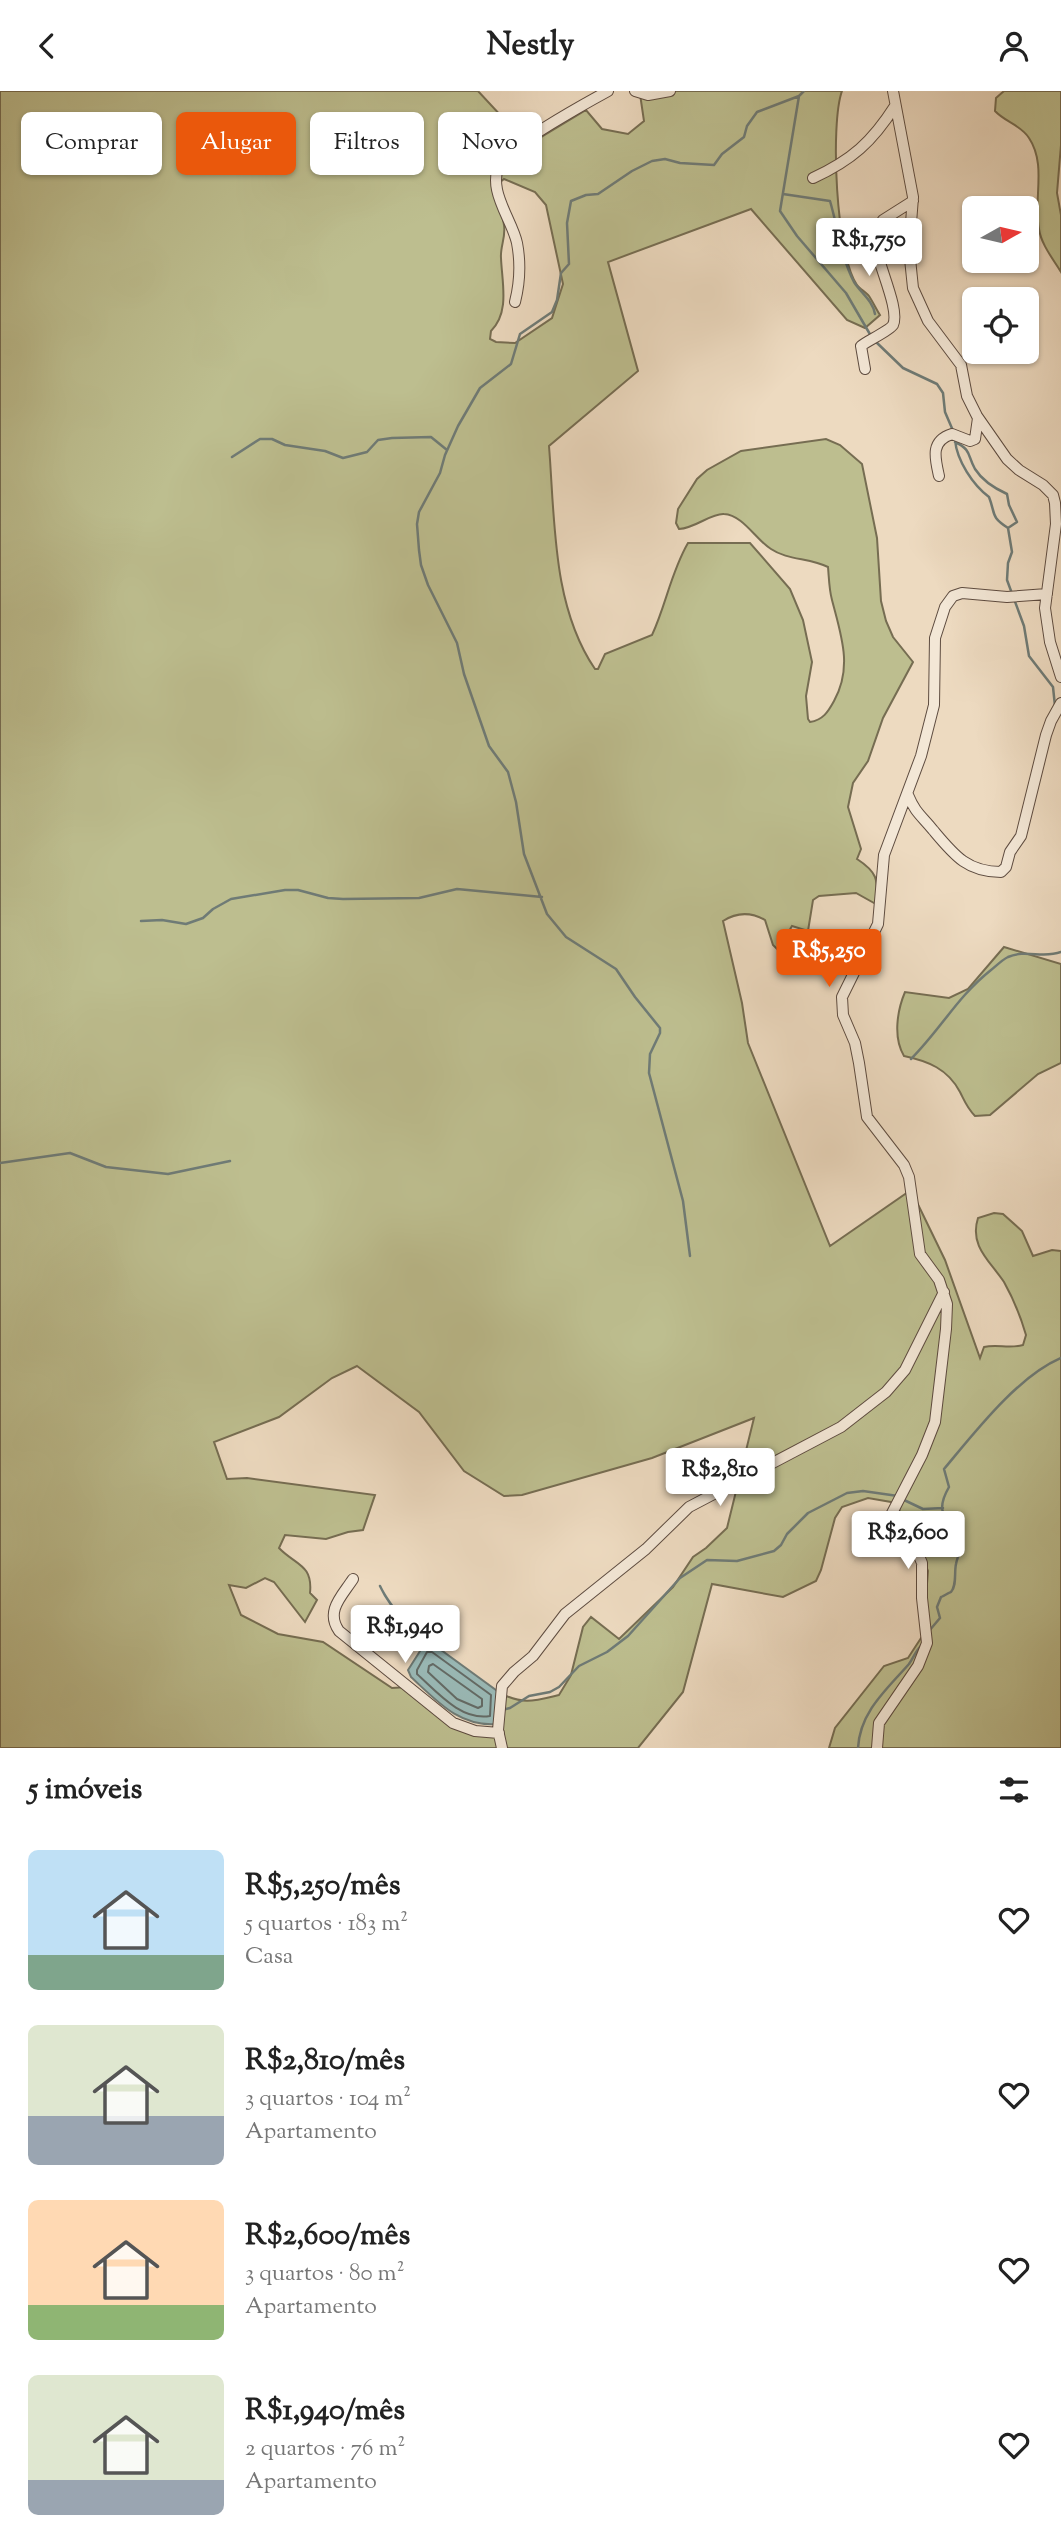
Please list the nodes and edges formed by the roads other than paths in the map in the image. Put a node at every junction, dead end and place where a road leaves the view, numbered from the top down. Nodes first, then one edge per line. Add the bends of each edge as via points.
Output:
1 (608, 91) edge
2 (635, 91) edge
3 (670, 91) edge
4 (893, 91) edge
5 (895, 106) junction
6 (813, 177) dead end
7 (913, 201) junction
8 (515, 302) dead end
9 (865, 369) dead end
10 (978, 418) junction
11 (939, 476) dead end
12 (1047, 594) junction
13 (1061, 677) edge
14 (1061, 703) edge
15 (908, 795) junction
16 (944, 1292) junction
17 (353, 1579) dead end
18 (499, 1733) junction
19 (502, 1748) edge
20 (877, 1748) edge

1 - 8 street via 532,137 498,166 496,185 520,261
2 - 3 street via 648,95
4 - 5 street
5 - 6 street via 864,147
5 - 7 street
7 - 9 street via 883,220 874,234 893,323 861,346
7 - 10 street via 909,249 913,288 928,321 961,365 967,397
10 - 11 street via 975,439 967,441 952,434 937,445
10 - 12 street via 1014,467 1053,495 1056,524
12 - 13 street via 1046,623
12 - 15 street via 962,593 949,600 935,638 934,705
14 - 15 street via 1048,728 1021,836 1002,872 960,860 917,815
15 - 16 street via 884,855 878,923 846,985 842,1007 857,1052 867,1117 904,1165 920,1254
16 - 18 street via 905,1370 857,1417 689,1507 646,1549 565,1614 533,1656 502,1686
16 - 20 street via 948,1315 938,1409 932,1433 892,1512 922,1563 927,1646 882,1716
17 - 18 street via 333,1611 339,1631 453,1723
18 - 19 street

